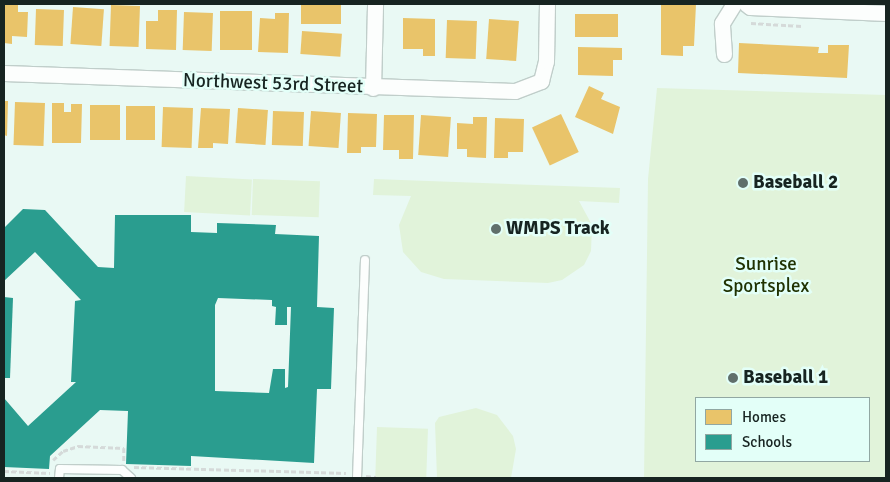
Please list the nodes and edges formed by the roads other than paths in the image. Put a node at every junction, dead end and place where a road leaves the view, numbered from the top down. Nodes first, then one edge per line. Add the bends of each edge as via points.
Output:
1 (375, 4) edge
2 (547, 4) edge
3 (734, 4) edge
4 (746, 4) edge
5 (886, 13) edge
6 (724, 54) dead end
7 (4, 74) edge
8 (374, 88) junction
9 (366, 260) dead end
10 (357, 477) edge
11 (59, 478) edge
12 (131, 478) edge

1 - 8 street
2 - 8 street, Northwest 53rd Street via 546,62 541,80 515,91
3 - 6 street via 722,24
4 - 5 street via 750,7
7 - 8 street, Northwest 53rd Street
9 - 10 lane
11 - 12 lane via 60,469 122,470

